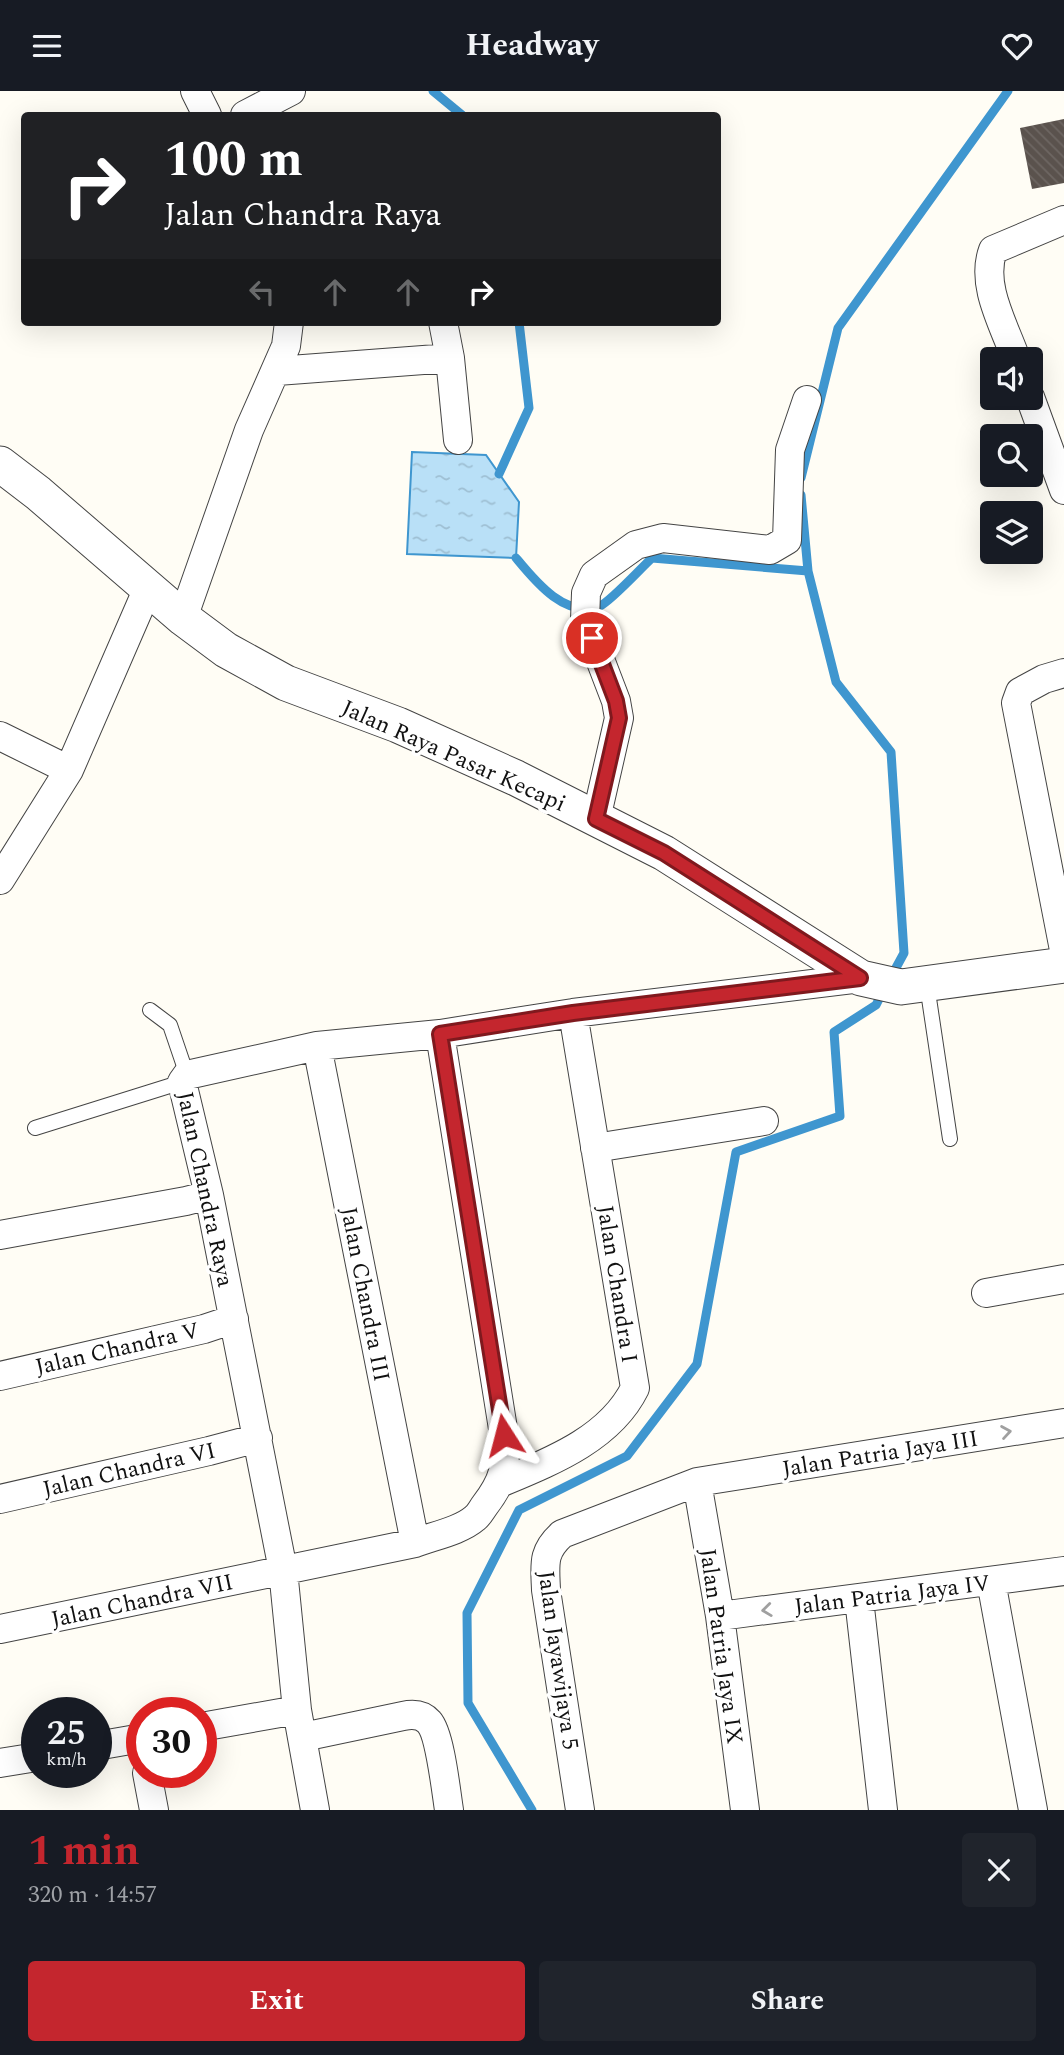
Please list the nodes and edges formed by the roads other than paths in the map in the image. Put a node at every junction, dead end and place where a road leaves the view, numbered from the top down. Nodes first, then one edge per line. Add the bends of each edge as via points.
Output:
1 (195, 91) edge
2 (291, 91) edge
3 (206, 112) edge
4 (251, 112) edge
5 (1064, 221) edge
6 (288, 326) edge
7 (444, 326) edge
8 (1011, 347) edge
9 (450, 358) junction
10 (277, 371) junction
11 (807, 400) dead end
12 (1035, 410) edge
13 (458, 440) dead end
14 (0, 464) edge
15 (1064, 490) edge
16 (148, 588) junction
17 (183, 618) junction
18 (1064, 673) edge
19 (0, 736) edge
20 (69, 770) junction
21 (596, 819) junction
22 (0, 880) edge
23 (1064, 950) edge
24 (1064, 965) edge
25 (890, 982) junction
26 (150, 1010) dead end
27 (573, 1013) junction
28 (440, 1034) junction
29 (317, 1046) junction
30 (184, 1078) junction
31 (764, 1121) dead end
32 (35, 1128) dead end
33 (950, 1139) dead end
34 (595, 1148) junction
35 (209, 1195) junction
36 (0, 1235) edge
37 (1064, 1279) edge
38 (986, 1293) dead end
39 (234, 1319) junction
40 (0, 1375) edge
41 (1064, 1423) edge
42 (258, 1438) junction
43 (697, 1482) junction
44 (500, 1483) junction
45 (0, 1499) edge
46 (415, 1543) junction
47 (284, 1570) junction
48 (1064, 1571) edge
49 (991, 1581) junction
50 (859, 1599) junction
51 (720, 1616) junction
52 (0, 1629) edge
53 (297, 1710) junction
54 (217, 1724) edge
55 (303, 1737) junction
56 (21, 1760) edge
57 (0, 1763) edge
58 (150, 1788) edge
59 (154, 1810) edge
60 (315, 1810) edge
61 (449, 1810) edge
62 (580, 1810) edge
63 (745, 1810) edge
64 (883, 1810) edge
65 (1033, 1810) edge

1 - 3 street
2 - 4 street
5 - 8 street via 993,250 990,290
6 - 10 street
7 - 9 street
9 - 10 street
9 - 13 street
10 - 17 street via 249,430
11 - 21 street via 790,450 787,540 770,550 663,538 636,545 594,575 586,606 619,718
12 - 15 street
14 - 16 street, Jalan Raya Pasar Kecapi
16 - 17 street, Jalan Raya Pasar Kecapi
16 - 20 street
17 - 21 street, Jalan Raya Pasar Kecapi via 226,650 286,683 398,725
18 - 23 street via 1020,692 1016,703
19 - 20 street
20 - 22 street
21 - 25 street, Jalan Raya Pasar Kecapi
24 - 25 street
25 - 27 street, Jalan Chandra Raya
25 - 33 lane
26 - 30 lane via 170,1025
27 - 28 street, Jalan Chandra Raya
27 - 34 street, Jalan Chandra I
28 - 29 street, Jalan Chandra Raya
28 - 44 street via 504,1435 506,1459
29 - 30 street, Jalan Chandra Raya
29 - 46 street, Jalan Chandra III
30 - 32 lane
30 - 35 street, Jalan Chandra Raya
31 - 34 street
34 - 44 street, Jalan Chandra I via 635,1388 626,1406 560,1458
35 - 36 street
35 - 39 street, Jalan Chandra Raya
37 - 38 street
39 - 40 street, Jalan Chandra V
39 - 42 street, Jalan Chandra Raya
43 -> 41 street, Jalan Patria Jaya III
42 - 45 street, Jalan Chandra VI
42 - 47 street, Jalan Chandra Raya
43 - 51 street, Jalan Patria Jaya IX
43 - 62 street, Jalan Jayawijaya 5 via 562,1534 545,1559
44 - 46 street, Jalan Chandra VII via 475,1518
46 - 47 street, Jalan Chandra VII
47 - 52 street, Jalan Chandra VII
47 - 53 street, Jalan Chandra Raya
48 - 49 street, Jalan Patria Jaya IV
49 - 50 street, Jalan Patria Jaya IV
49 - 65 street
50 -> 51 street, Jalan Patria Jaya IV
50 - 64 street
51 - 63 street, Jalan Patria Jaya IX
53 - 54 street
53 - 55 street, Jalan Chandra Raya
55 - 60 street, Jalan Chandra Raya
55 - 61 street via 413,1714 423,1717 435,1731
56 - 57 street
58 - 59 street

